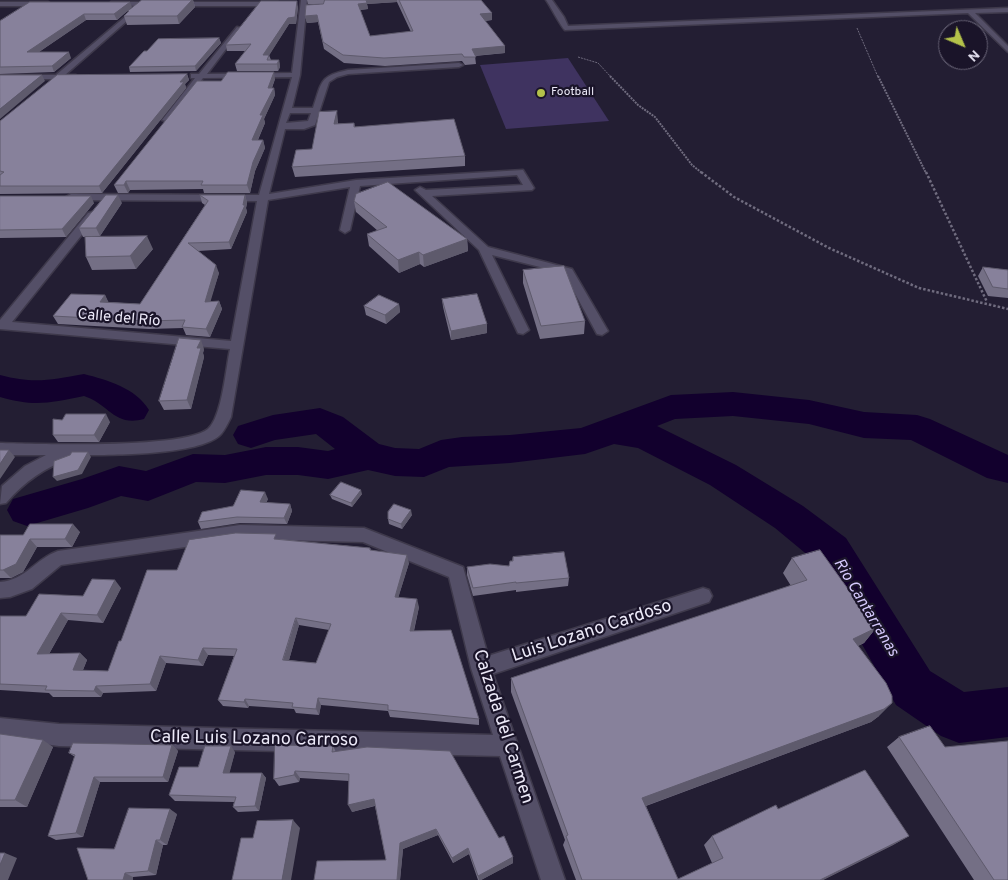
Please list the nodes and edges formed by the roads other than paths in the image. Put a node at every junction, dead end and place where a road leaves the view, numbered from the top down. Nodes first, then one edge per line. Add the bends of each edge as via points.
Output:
1 (549, 0) edge
2 (34, 2) edge
3 (145, 2) edge
4 (0, 4) edge
5 (59, 4) edge
6 (106, 4) edge
7 (286, 4) edge
8 (303, 5) edge
9 (1008, 10) edge
10 (253, 11) junction
11 (970, 12) junction
12 (15, 14) edge
13 (1008, 50) edge
14 (459, 65) edge
15 (296, 75) junction
16 (182, 76) edge
17 (201, 76) junction
18 (0, 77) edge
19 (58, 77) junction
20 (86, 77) edge
21 (50, 83) edge
22 (317, 110) junction
23 (287, 111) junction
24 (281, 126) junction
25 (160, 128) edge
26 (408, 179) junction
27 (356, 183) junction
28 (109, 193) junction
29 (423, 193) junction
30 (58, 197) edge
31 (262, 203) junction
32 (69, 207) edge
33 (99, 207) junction
34 (345, 230) dead end
35 (484, 249) junction
36 (1, 325) edge
37 (523, 330) dead end
38 (602, 331) dead end
39 (236, 345) junction
40 (0, 448) edge
41 (83, 450) junction
42 (0, 498) edge
43 (0, 590) edge
44 (703, 596) dead end
45 (480, 668) junction
46 (0, 728) edge
47 (507, 746) junction
48 (553, 880) edge

1 - 11 street via 565,28
2 - 4 street
2 - 5 street
2 - 12 street
3 - 6 street
3 - 10 street
3 - 19 street
7 - 10 street
8 - 15 street
9 - 11 street
10 - 17 street
11 - 13 street
14 - 22 street via 334,75 326,81
15 - 17 street
15 - 23 street
16 - 17 street
17 - 25 street
18 - 19 street
19 - 20 street
19 - 21 street
22 - 23 street
22 - 24 street via 312,123
23 - 24 street
24 - 31 street
26 - 27 street
26 - 29 street
26 - 29 street via 520,172 529,188
27 - 31 street
27 - 34 street
28 - 30 street
28 - 31 street
28 - 33 street
29 - 35 street
31 - 33 street
31 - 39 street
32 - 33 street
33 - 36 street
35 - 37 street
35 - 38 street via 568,270
36 - 39 street, Calle del Río
39 - 41 street via 224,417 213,433 190,443
40 - 41 street
41 - 42 street via 51,458 16,479
43 - 45 street, Calzada del Carmen via 23,586 58,558 240,532 364,535 457,572
44 - 45 street, Luis Lozano Cardoso
45 - 47 street, Calzada del Carmen
46 - 47 street, Calle Luis Lozano Carroso via 59,735
47 - 48 street, Calzada del Carmen

